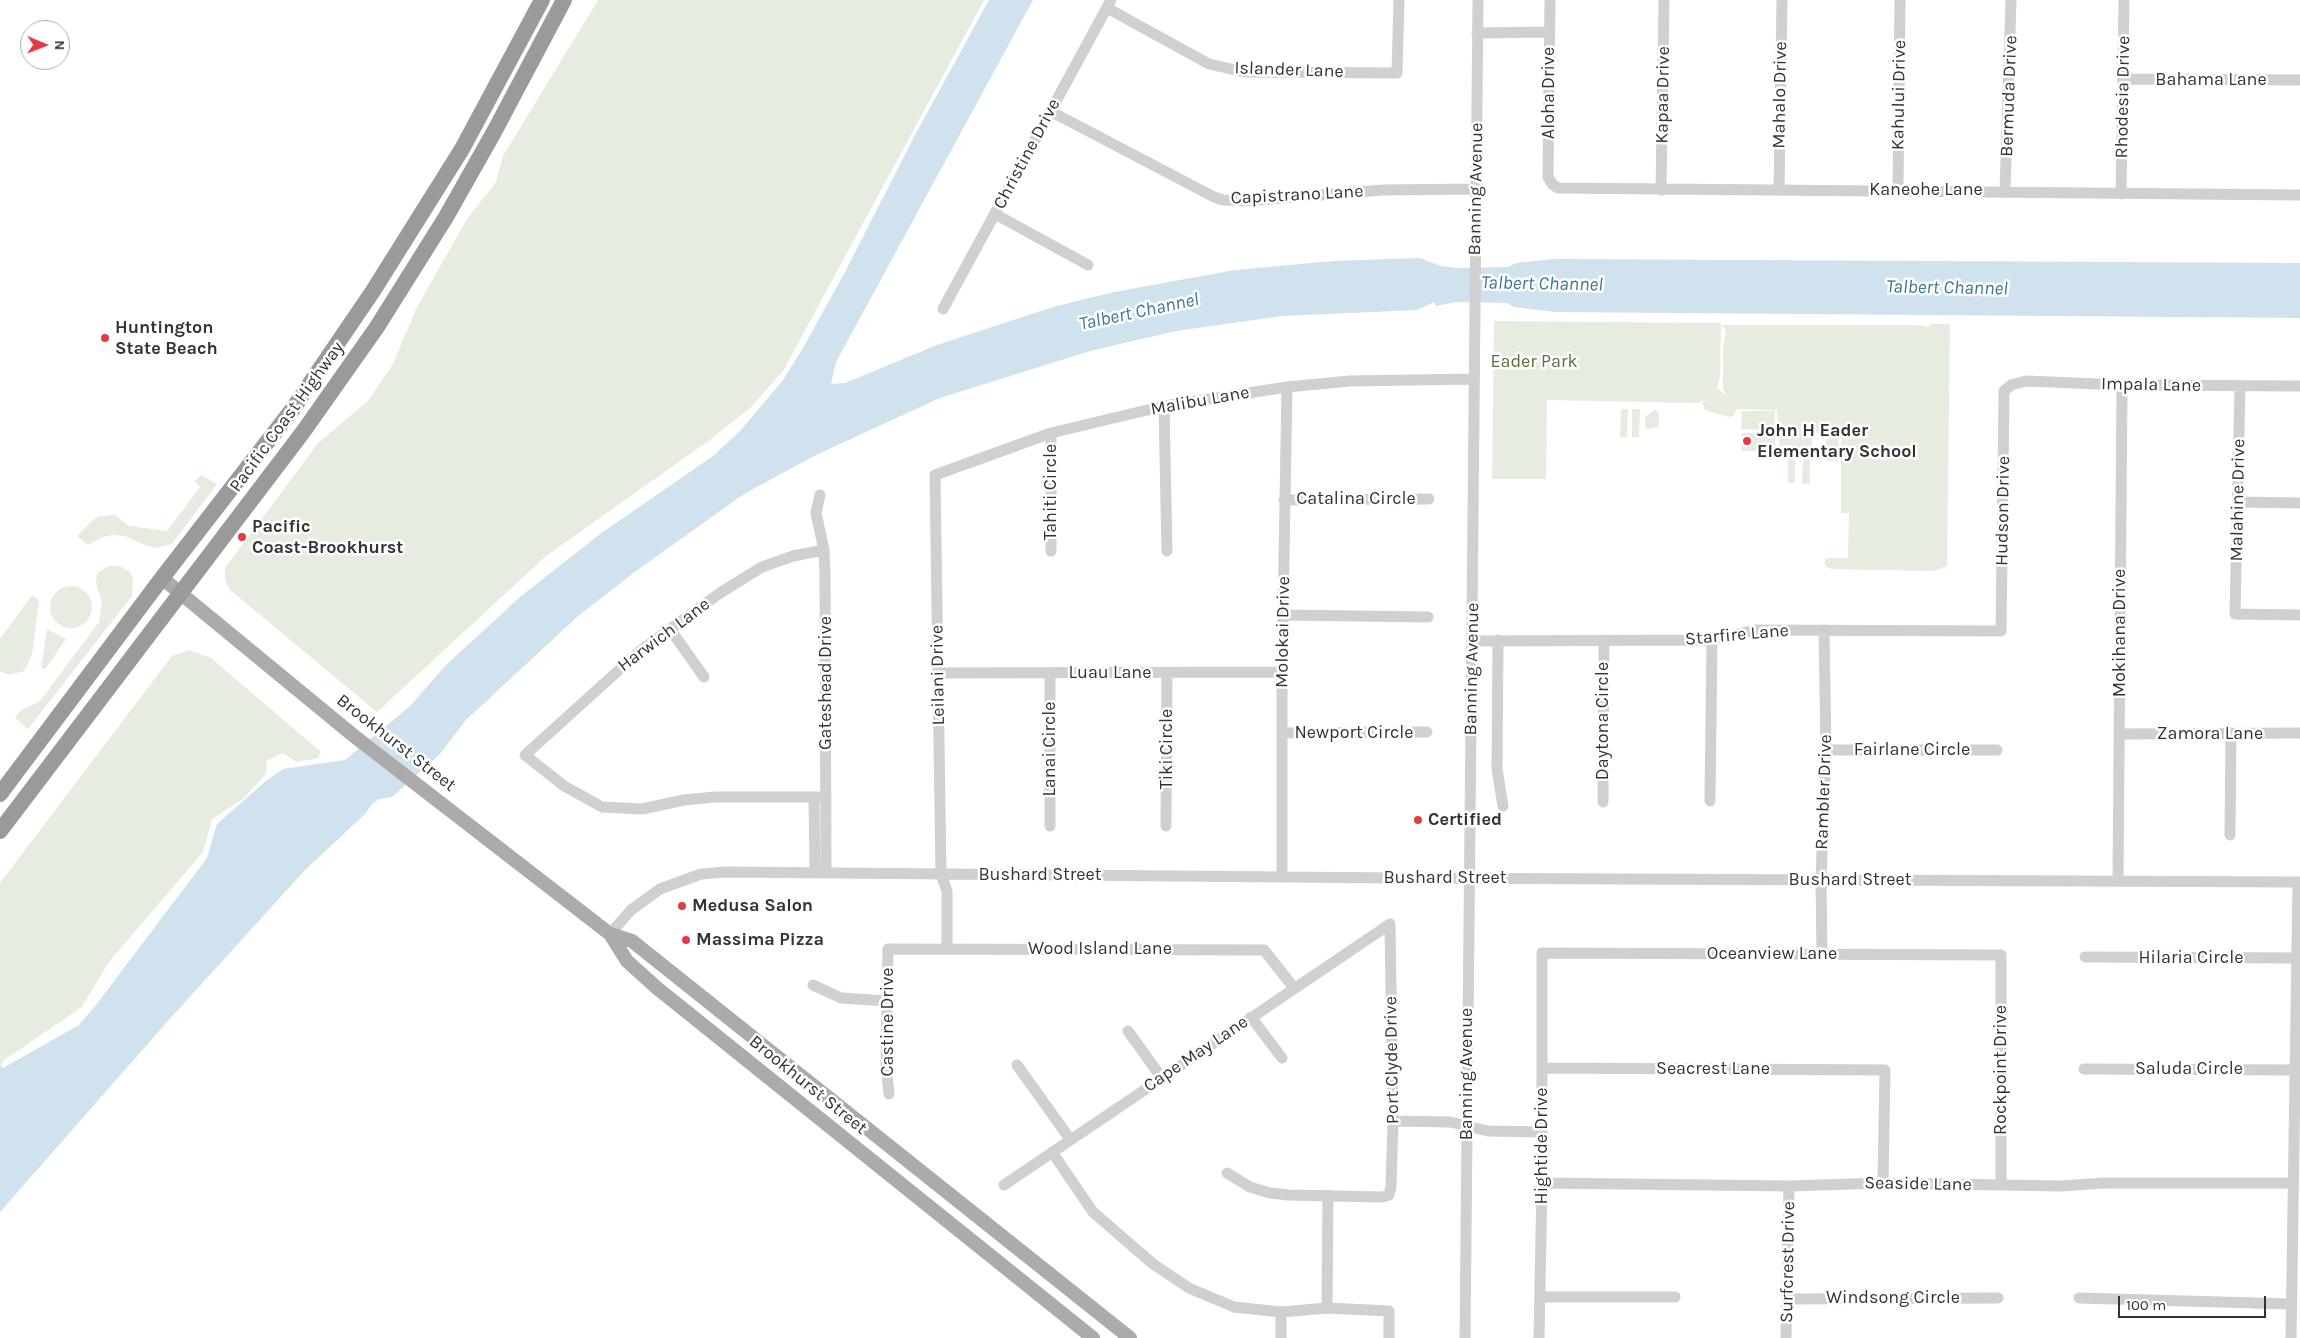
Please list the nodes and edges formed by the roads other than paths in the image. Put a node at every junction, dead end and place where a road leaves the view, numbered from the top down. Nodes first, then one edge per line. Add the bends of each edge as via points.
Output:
1 (542, 0) edge
2 (564, 0) edge
3 (1399, 0) edge
4 (1478, 0) edge
5 (1550, 0) edge
6 (1664, 0) edge
7 (1782, 0) edge
8 (1900, 0) edge
9 (2011, 0) edge
10 (2124, 0) edge
11 (1109, 4) edge
12 (1549, 32) junction
13 (1477, 33) junction
14 (2123, 79) junction
15 (2300, 80) edge
16 (1050, 111) junction
17 (1552, 185) joint
18 (1476, 189) junction
19 (1662, 190) junction
20 (1779, 190) junction
21 (1898, 190) junction
22 (2006, 191) junction
23 (2121, 194) junction
24 (2300, 196) edge
25 (995, 214) junction
26 (1088, 265) dead end
27 (942, 309) dead end
28 (1474, 379) junction
29 (2122, 385) junction
30 (1288, 386) junction
31 (2240, 386) junction
32 (2300, 386) edge
33 (2004, 391) joint
34 (1164, 406) junction
35 (1051, 433) junction
36 (935, 475) joint
37 (820, 495) dead end
38 (1429, 499) dead end
39 (1284, 500) junction
40 (2239, 502) junction
41 (2300, 503) edge
42 (824, 550) junction
43 (1051, 551) dead end
44 (1167, 551) dead end
45 (162, 578) junction
46 (180, 595) junction
47 (1284, 615) junction
48 (2300, 615) edge
49 (1428, 617) dead end
50 (670, 629) junction
51 (1824, 630) junction
52 (2001, 631) joint
53 (1498, 640) junction
54 (1604, 640) junction
55 (1712, 640) junction
56 (1472, 641) junction
57 (1282, 672) junction
58 (938, 673) junction
59 (1050, 673) junction
60 (1167, 673) junction
61 (704, 677) dead end
62 (1427, 732) dead end
63 (1282, 733) junction
64 (2231, 733) junction
65 (2300, 733) edge
66 (2120, 734) junction
67 (1826, 750) junction
68 (1998, 750) dead end
69 (0, 794) edge
70 (820, 797) junction
71 (1710, 800) dead end
72 (1603, 802) dead end
73 (1503, 806) dead end
74 (1050, 826) dead end
75 (1166, 826) dead end
76 (0, 831) edge
77 (2230, 835) dead end
78 (821, 873) junction
79 (941, 874) junction
80 (1282, 877) junction
81 (1469, 878) junction
82 (1821, 880) junction
83 (2118, 881) junction
84 (2299, 882) edge
85 (1390, 924) joint
86 (610, 934) junction
87 (946, 948) junction
88 (888, 949) joint
89 (1542, 953) joint
90 (1822, 954) junction
91 (2001, 955) joint
92 (2085, 957) dead end
93 (2297, 958) junction
94 (813, 985) dead end
95 (1294, 988) junction
96 (886, 1001) junction
97 (1251, 1017) junction
98 (1128, 1030) dead end
99 (1282, 1058) dead end
100 (1017, 1065) dead end
101 (1542, 1068) junction
102 (2084, 1069) dead end
103 (2294, 1070) junction
104 (1161, 1077) junction
105 (889, 1094) dead end
106 (1393, 1121) junction
107 (1467, 1126) junction
108 (1542, 1132) junction
109 (1070, 1139) junction
110 (1052, 1152) junction
111 (1227, 1173) dead end
112 (1542, 1183) junction
113 (1883, 1183) junction
114 (2293, 1183) junction
115 (1004, 1185) dead end
116 (2001, 1185) junction
117 (1789, 1186) junction
118 (1328, 1195) junction
119 (1005, 1240) junction
120 (992, 1257) junction
121 (1540, 1297) junction
122 (1675, 1297) dead end
123 (1998, 1298) dead end
124 (2079, 1298) dead end
125 (1788, 1299) junction
126 (2291, 1304) junction
127 (1327, 1308) junction
128 (1281, 1312) junction
129 (2296, 1324) edge
130 (1093, 1338) edge
131 (1130, 1338) edge
132 (1281, 1338) edge
133 (1389, 1338) edge
134 (1465, 1338) edge
135 (1539, 1338) edge
136 (1786, 1338) edge
137 (2291, 1338) edge

1 - 45 highway, Pacific Coast Highway via 462,149 373,291 292,410
2 - 46 highway, Pacific Coast Highway via 475,166 377,327
3 - 11 street, Islander Lane via 1397,73 1244,72 1208,64
4 - 13 street, Banning Avenue
5 - 12 street, Aloha Drive
6 - 19 street, Kapaa Drive
7 - 20 street, Mahalo Drive
8 - 21 street, Kahului Drive
9 - 22 street, Bermuda Drive
10 - 14 street, Rhodesia Drive
11 - 16 street, Christine Drive
12 - 13 street
12 - 17 street, Aloha Drive via 1548,177
13 - 18 street, Banning Avenue
14 - 15 street, Bahama Lane
14 - 23 street, Rhodesia Drive
16 - 18 street, Capistrano Lane via 1223,200 1384,190
16 - 25 street, Christine Drive
17 - 19 street, Kaneohe Lane via 1558,188
18 - 28 street, Banning Avenue
19 - 20 street, Kaneohe Lane
20 - 21 street, Kaneohe Lane
21 - 22 street, Kaneohe Lane
22 - 23 street, Kaneohe Lane
23 - 24 street, Kaneohe Lane
25 - 26 street
25 - 27 street, Christine Drive
28 - 30 street, Malibu Lane via 1350,381
28 - 56 street, Banning Avenue
29 - 31 street, Impala Lane
29 - 33 street, Impala Lane via 2026,381 2011,385
29 - 66 street, Mokihana Drive
30 - 34 street, Malibu Lane
30 - 39 street, Molokai Drive
31 - 32 street, Impala Lane
31 - 40 street, Malahine Drive
33 - 52 street, Hudson Drive
34 - 35 street, Malibu Lane
34 - 44 street
35 - 36 street, Malibu Lane
35 - 43 street, Tahiti Circle
36 - 58 street, Leilani Drive
37 - 42 street, Gateshead Drive via 816,513
38 - 39 street, Catalina Circle
39 - 47 street, Molokai Drive
40 - 41 street
40 - 48 street, Malahine Drive via 2235,614
42 - 50 street, Harwich Lane via 762,567
42 - 70 street, Gateshead Drive
45 - 46 main road, Brookhurst Street
45 - 69 highway, Pacific Coast Highway
46 - 76 highway, Pacific Coast Highway
46 - 86 main road, Brookhurst Street via 354,736
47 - 49 street
47 - 57 street, Molokai Drive
50 - 61 street
50 - 70 street, Harwich Lane via 603,683 525,755 564,786 602,807 642,809 715,796
51 - 52 street, Starfire Lane
51 - 55 street, Starfire Lane via 1756,630
51 - 67 street, Rambler Drive
53 - 54 street, Starfire Lane
53 - 56 street, Starfire Lane
53 - 73 street, Banning Avenue via 1497,769
54 - 55 street, Starfire Lane
54 - 72 street, Daytona Circle
55 - 71 street
56 - 81 street, Banning Avenue
57 - 60 street, Luau Lane
57 - 63 street, Molokai Drive
58 - 59 street, Luau Lane
58 - 79 street, Leilani Drive
59 - 60 street, Luau Lane
59 - 74 street, Lanai Circle
60 - 75 street, Tiki Circle
62 - 63 street, Newport Circle
63 - 80 street, Molokai Drive
64 - 65 street, Zamora Lane
64 - 66 street, Zamora Lane
64 - 77 street
66 - 83 street, Mokihana Drive
67 - 68 street, Fairlane Circle
67 - 82 street, Rambler Drive
70 - 78 street, Gateshead Drive
78 - 79 street, Bushard Street
78 - 86 street, Bushard Street via 701,874 660,890 631,910
79 - 80 street, Bushard Street
79 - 87 street, Leilani Drive via 946,890
80 - 81 street, Bushard Street
81 - 82 street, Bushard Street
81 - 107 street, Banning Avenue
82 - 83 street, Bushard Street
82 - 90 street, Rambler Drive
83 - 84 street, Bushard Street
84 - 93 street
85 - 95 street, Cape May Lane
85 - 106 street, Port Clyde Drive
86 - 119 main road, Brookhurst Street via 632,941
86 - 120 main road, Brookhurst Street via 627,961 657,988
87 - 88 street, Wood Island Lane
87 - 95 street, Wood Island Lane via 1264,950
88 - 96 street, Castine Drive
89 - 90 street, Oceanview Lane
89 - 101 street, Hightide Drive
90 - 91 street, Oceanview Lane
91 - 116 street, Rockpoint Drive
92 - 93 street, Hilaria Circle
93 - 103 street
94 - 96 street via 841,998
95 - 97 street, Cape May Lane
96 - 105 street, Castine Drive
97 - 99 street
97 - 104 street, Cape May Lane
98 - 104 street
100 - 109 street
101 - 108 street, Hightide Drive
101 - 113 street, Seacrest Lane via 1884,1070
102 - 103 street, Saluda Circle
103 - 114 street
104 - 109 street, Cape May Lane
106 - 107 street via 1450,1122
106 - 118 street, Port Clyde Drive via 1392,1187 1389,1195
107 - 108 street via 1488,1131
107 - 134 street, Banning Avenue
108 - 112 street, Hightide Drive
109 - 110 street, Cape May Lane
110 - 115 street, Cape May Lane
110 - 128 street via 1093,1212 1154,1264 1189,1288 1234,1307
111 - 118 street via 1250,1187 1270,1193
112 - 117 street, Seaside Lane
112 - 121 street, Hightide Drive
113 - 116 street, Seaside Lane
113 - 117 street, Seaside Lane
114 - 116 street, Seaside Lane
114 - 126 street
117 - 125 street, Surfcrest Drive
118 - 127 street
119 - 120 main road
119 - 131 main road, Brookhurst Street
120 - 130 main road, Brookhurst Street
121 - 122 street
121 - 135 street, Hightide Drive
123 - 125 street, Windsong Circle
124 - 126 street
125 - 136 street, Surfcrest Drive
126 - 129 street
127 - 128 street
127 - 133 street via 1389,1310
128 - 132 street
129 - 137 street

